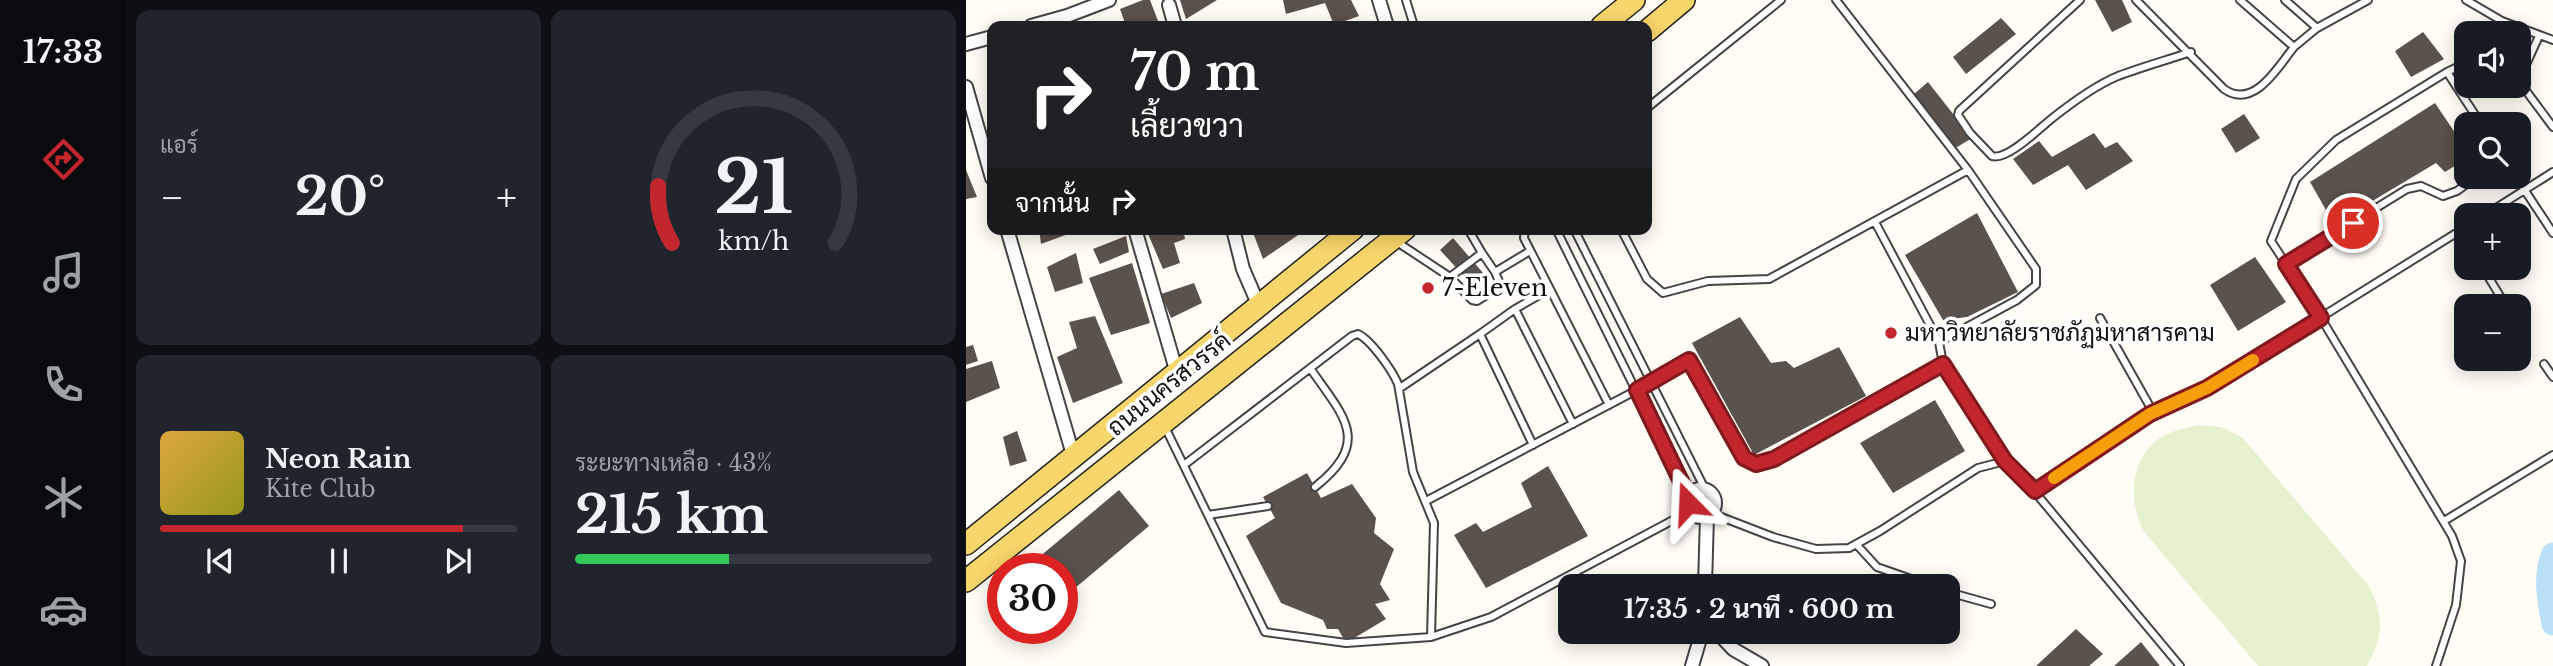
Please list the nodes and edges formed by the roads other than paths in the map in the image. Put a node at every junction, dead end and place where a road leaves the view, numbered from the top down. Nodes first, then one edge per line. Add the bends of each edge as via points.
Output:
1 (1109, 0) edge
2 (1379, 0) edge
3 (1406, 0) edge
4 (1634, 0) edge
5 (1684, 0) edge
6 (1781, 0) edge
7 (1836, 0) edge
8 (2080, 0) edge
9 (2136, 0) edge
10 (2239, 0) edge
11 (2285, 0) edge
12 (2368, 0) edge
13 (2466, 0) edge
14 (1169, 5) dead end
15 (1049, 21) edge
16 (1174, 21) edge
17 (1385, 21) edge
18 (1412, 21) edge
19 (1608, 21) edge
20 (1652, 27) edge
21 (2318, 28) junction
22 (2539, 36) junction
23 (987, 38) edge
24 (2553, 40) edge
25 (966, 44) edge
26 (2294, 47) junction
27 (2190, 52) junction
28 (2531, 54) edge
29 (2454, 69) edge
30 (2447, 72) junction
31 (966, 87) edge
32 (2531, 97) edge
33 (1652, 104) edge
34 (2473, 112) edge
35 (2553, 127) edge
36 (987, 160) edge
37 (1969, 170) junction
38 (2553, 173) edge
39 (2457, 189) edge
40 (2525, 191) junction
41 (2505, 203) edge
42 (1875, 222) junction
43 (2553, 233) edge
44 (2454, 234) edge
45 (1009, 235) edge
46 (1137, 235) edge
47 (1234, 235) edge
48 (1344, 235) edge
49 (1398, 235) edge
50 (1400, 235) edge
51 (1472, 235) edge
52 (1524, 235) edge
53 (1559, 235) edge
54 (1577, 235) edge
55 (1624, 235) edge
56 (1530, 251) junction
57 (1482, 253) junction
58 (2286, 264) junction
59 (1495, 272) junction
60 (1450, 277) junction
61 (1550, 289) junction
62 (1259, 306) junction
63 (1515, 309) junction
64 (2100, 318) dead end
65 (2321, 318) junction
66 (1480, 334) junction
67 (1939, 342) junction
68 (1943, 364) junction
69 (2544, 364) dead end
70 (1310, 368) junction
71 (1177, 373) junction
72 (2553, 377) edge
73 (1651, 382) junction
74 (1400, 388) junction
75 (1637, 390) junction
76 (1609, 405) junction
77 (2153, 412) junction
78 (1163, 422) junction
79 (1573, 424) junction
80 (1533, 445) junction
81 (2553, 456) edge
82 (1074, 458) junction
83 (2005, 461) junction
84 (1184, 465) junction
85 (1315, 487) dead end
86 (1706, 491) junction
87 (2035, 491) junction
88 (1426, 501) junction
89 (1690, 505) junction
90 (1268, 506) dead end
91 (1208, 514) junction
92 (1709, 514) junction
93 (2444, 521) junction
94 (966, 544) edge
95 (1856, 544) junction
96 (1706, 574) edge
97 (1897, 574) edge
98 (966, 581) edge
99 (1960, 595) edge
100 (1991, 604) dead end
101 (1431, 637) junction
102 (1698, 644) edge
103 (1728, 644) edge
104 (1692, 666) edge
105 (1762, 666) edge
106 (2180, 666) edge
107 (2436, 666) edge

1 - 15 street
2 - 17 street
3 - 18 lane
4 - 19 main road
5 - 20 main road
6 - 33 lane
7 - 37 lane
8 - 27 lane via 1959,111 1964,125 1992,156 2001,157 2015,149 2100,85
9 - 27 lane
10 - 26 lane
11 - 21 lane
12 - 21 lane
13 - 22 lane
14 - 16 street
21 - 26 lane
22 - 24 lane
22 - 28 lane
23 - 25 street
26 - 27 lane via 2264,85 2248,94 2224,89
29 - 30 lane
30 - 34 lane
30 - 58 lane via 2336,140 2296,178 2271,242
31 - 36 street
32 - 35 lane
37 - 42 lane
37 - 67 lane via 2031,260 2036,285
38 - 40 lane
39 - 58 lane via 2443,196 2421,186 2407,189
40 - 41 lane
40 - 43 lane
42 - 55 lane via 1769,279 1708,281 1663,293 1647,279
42 - 67 lane
44 - 65 lane
45 - 82 street
46 - 71 street
47 - 62 street
48 - 62 main road, ถนนนครสวรรค์
49 - 78 main road, ถนนนครสวรรค์
50 - 60 lane
51 - 57 lane
52 - 56 lane
53 - 75 lane
54 - 73 lane
56 - 59 lane
56 - 61 lane
57 - 59 lane
57 - 60 lane
58 - 65 lane
59 - 60 lane via 1501,286 1477,301
61 - 63 lane
61 - 76 lane
62 - 71 main road, ถนนนครสวรรค์
63 - 66 lane
63 - 79 lane
64 - 77 lane
65 - 77 lane via 2207,388
65 - 93 lane
66 - 74 lane
66 - 80 lane
67 - 68 lane
68 - 73 lane via 1774,459 1756,464 1744,458 1689,360
68 - 83 lane
69 - 72 lane
70 - 74 lane via 1358,334 1366,338
70 - 84 lane
70 - 85 lane via 1344,418 1349,439 1338,466
71 - 82 main road, ถนนนครสวรรค์
73 - 75 lane
73 - 86 lane
74 - 88 lane via 1411,466
75 - 76 lane
75 - 89 lane
76 - 79 lane
77 - 87 lane
78 - 84 lane
78 - 98 main road, ถนนนครสวรรค์
79 - 80 lane
80 - 88 lane
81 - 93 lane
82 - 94 main road, ถนนนครสวรรค์
83 - 87 lane
83 - 95 lane via 1978,468
84 - 91 lane
86 - 89 street via 1698,490
86 - 92 street via 1715,501
87 - 106 lane
88 - 101 lane via 1434,523
89 - 92 street via 1698,517
89 - 101 lane via 1491,617
90 - 91 lane
91 - 101 lane via 1265,632 1346,643
92 - 95 lane via 1816,549
92 - 96 street
93 - 107 lane via 2461,561 2456,605
95 - 97 lane via 1877,567
99 - 100 lane
102 - 104 street
103 - 105 street

